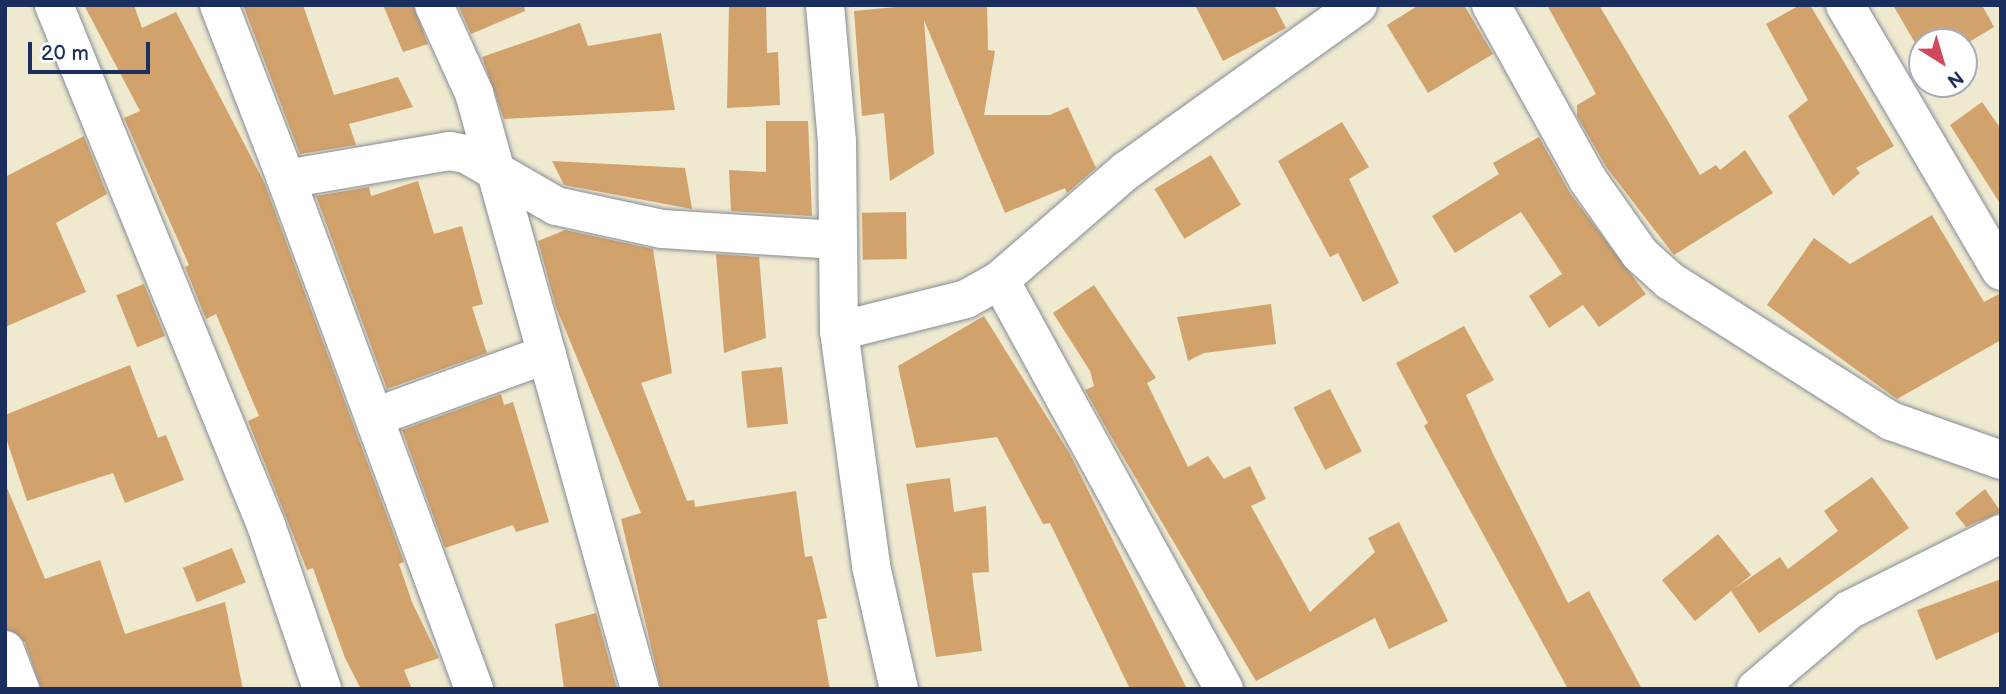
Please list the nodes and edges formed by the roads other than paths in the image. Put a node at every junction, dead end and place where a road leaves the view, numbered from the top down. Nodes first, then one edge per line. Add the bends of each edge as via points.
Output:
1 (54, 5) edge
2 (219, 5) edge
3 (435, 5) edge
4 (825, 5) edge
5 (1358, 5) edge
6 (1491, 5) edge
7 (1845, 5) edge
8 (495, 171) junction
9 (286, 179) junction
10 (838, 240) junction
11 (2001, 271) edge
12 (1000, 280) junction
13 (839, 331) junction
14 (547, 354) junction
15 (375, 416) junction
16 (2001, 460) edge
17 (2001, 534) edge
18 (5, 650) edge
19 (20, 689) edge
20 (322, 689) edge
21 (474, 689) edge
22 (640, 689) edge
23 (899, 689) edge
24 (1224, 689) edge
25 (1756, 689) edge

1 - 20 street via 265,525
2 - 9 street
3 - 8 street via 474,93
4 - 10 street
5 - 12 street via 1126,171
6 - 16 street via 1588,180 1640,254 1670,281 1891,421
7 - 11 street
8 - 9 street via 450,151
8 - 10 street via 556,206 662,229
8 - 14 street
9 - 15 street
10 - 13 street
12 - 13 street via 966,299
12 - 24 street
13 - 23 street via 871,566
14 - 15 street
14 - 22 street
15 - 21 street
17 - 25 street via 1849,610
18 - 19 street

